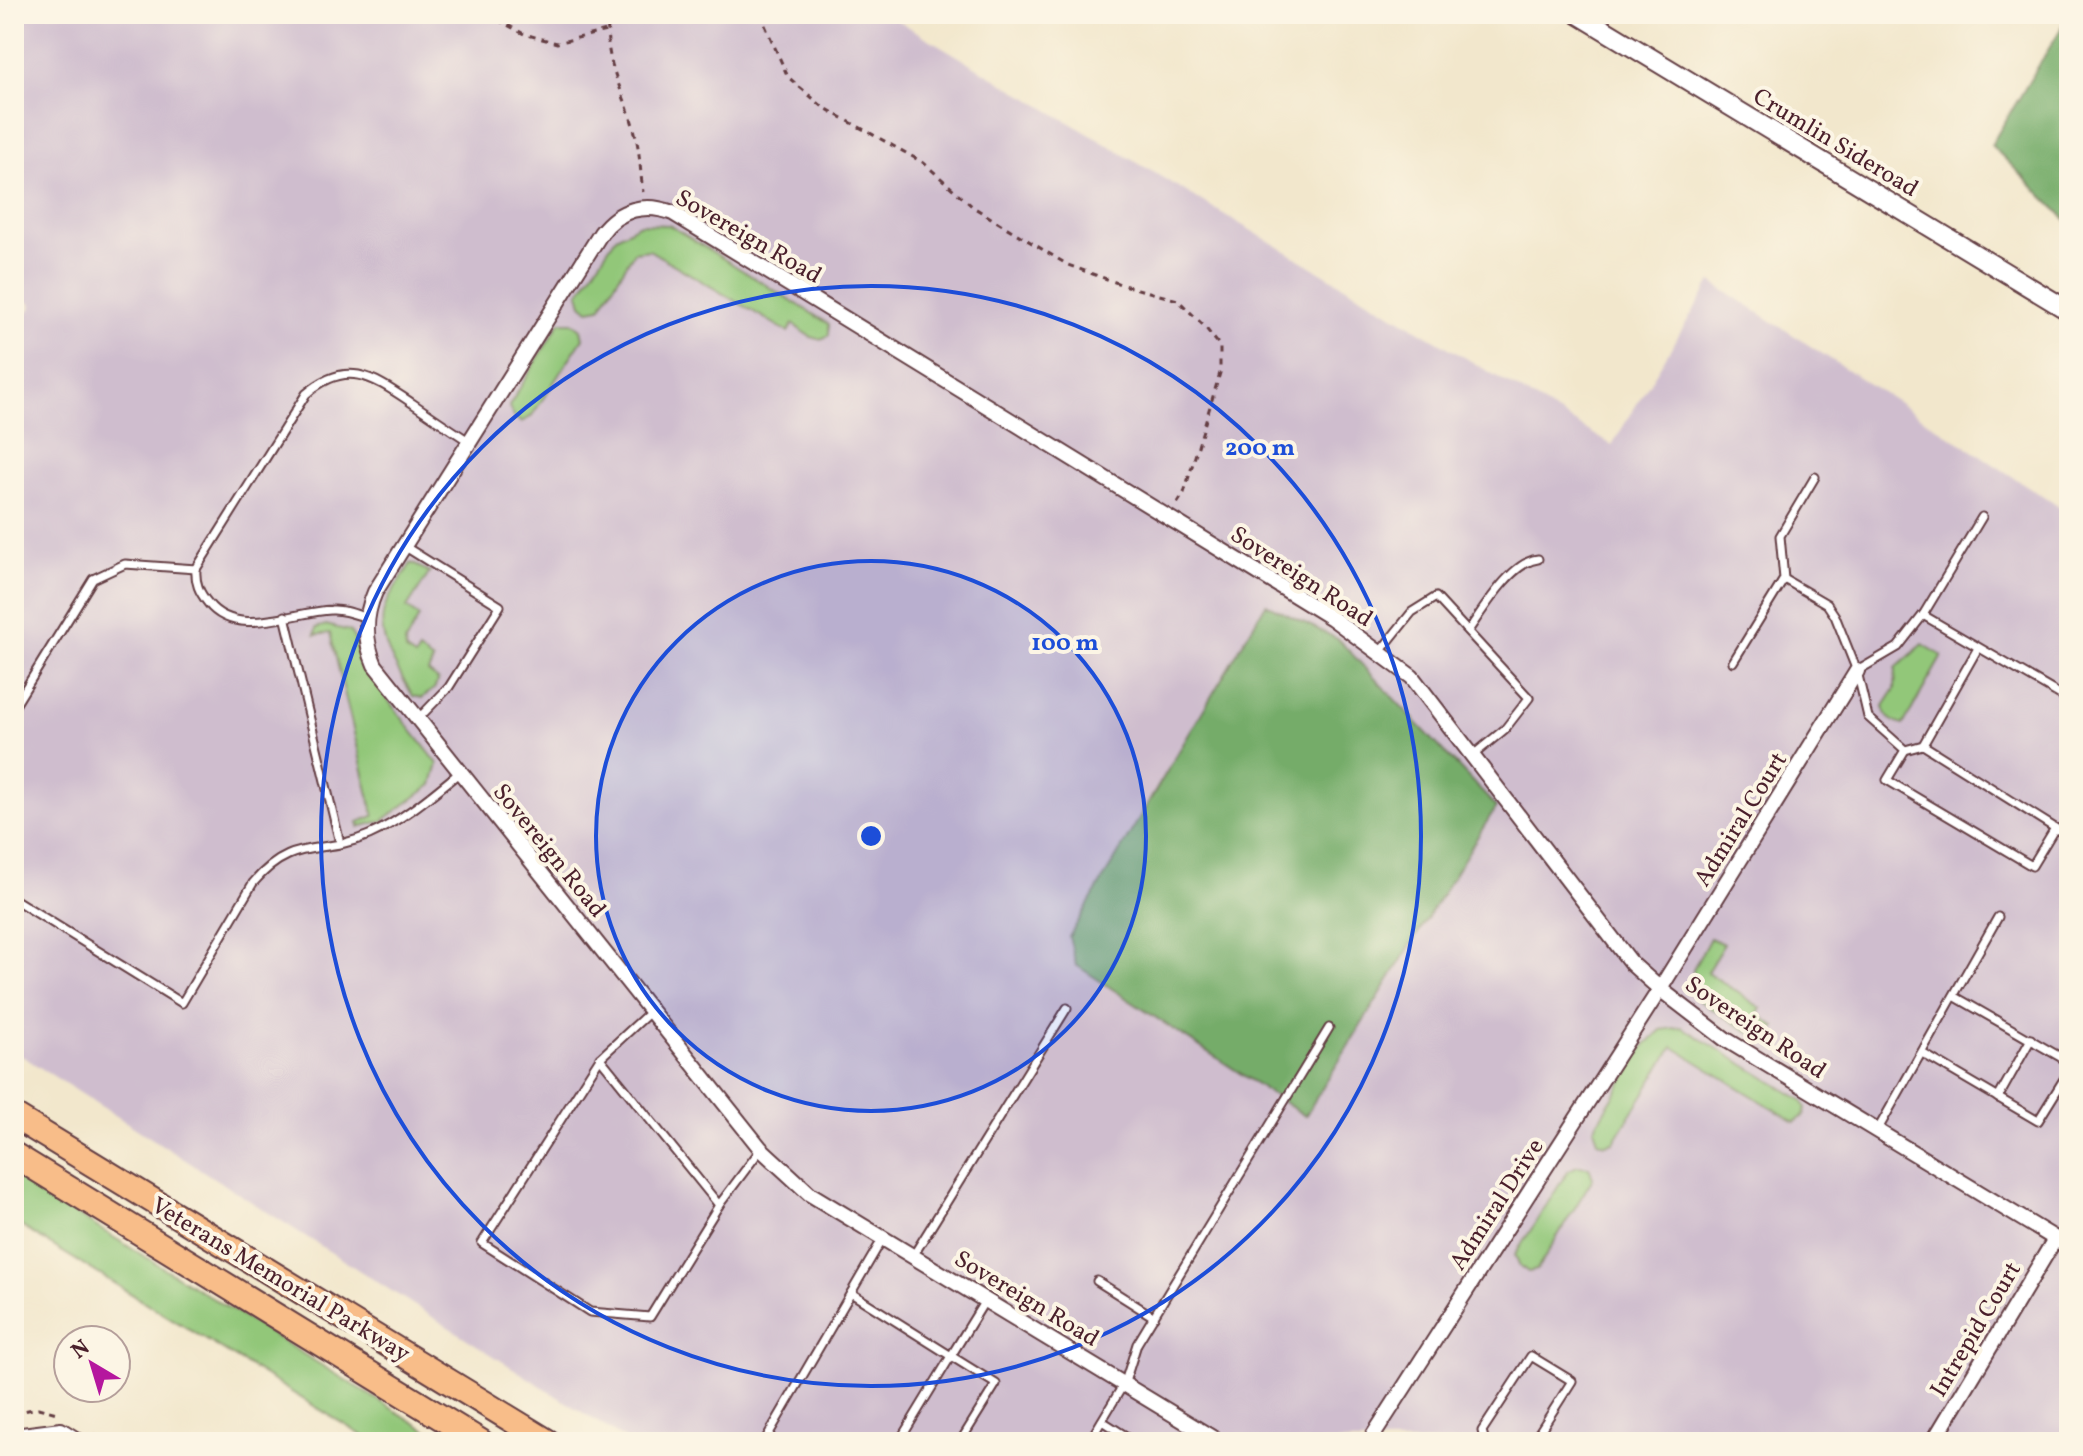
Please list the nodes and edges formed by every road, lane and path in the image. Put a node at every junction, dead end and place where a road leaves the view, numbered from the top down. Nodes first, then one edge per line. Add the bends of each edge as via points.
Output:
1 (487, 14) edge
2 (610, 14) edge
3 (760, 14) edge
4 (1578, 14) edge
5 (606, 31) junction
6 (645, 207) junction
7 (2069, 311) edge
8 (470, 442) junction
9 (1815, 477) dead end
10 (1168, 517) junction
11 (1982, 517) dead end
12 (404, 546) junction
13 (1538, 559) dead end
14 (196, 569) junction
15 (1784, 579) junction
16 (1923, 615) junction
17 (285, 616) junction
18 (367, 618) junction
19 (1468, 631) junction
20 (1978, 648) junction
21 (1379, 653) junction
22 (1733, 662) dead end
23 (1857, 671) junction
24 (2069, 700) edge
25 (14, 707) edge
26 (418, 719) junction
27 (1923, 745) junction
28 (1905, 750) junction
29 (1472, 756) junction
30 (460, 772) junction
31 (2055, 828) junction
32 (2069, 837) edge
33 (340, 843) junction
34 (14, 899) edge
35 (1998, 917) dead end
36 (1660, 989) junction
37 (1954, 996) junction
38 (1067, 1008) dead end
39 (651, 1011) junction
40 (1329, 1028) dead end
41 (2031, 1039) junction
42 (1922, 1053) junction
43 (600, 1058) junction
44 (2069, 1062) edge
45 (2069, 1071) edge
46 (1998, 1098) junction
47 (14, 1116) edge
48 (1877, 1131) junction
49 (761, 1149) junction
50 (14, 1155) edge
51 (719, 1205) junction
52 (883, 1238) junction
53 (2055, 1239) junction
54 (2069, 1247) edge
55 (913, 1256) junction
56 (1097, 1281) dead end
57 (851, 1293) junction
58 (986, 1299) junction
59 (1154, 1317) junction
60 (951, 1356) junction
61 (1125, 1382) junction
62 (1102, 1421) junction
63 (14, 1436) edge
64 (80, 1442) edge
65 (481, 1442) edge
66 (548, 1442) edge
67 (764, 1442) edge
68 (914, 1442) edge
69 (960, 1442) edge
70 (1089, 1442) edge
71 (1135, 1442) edge
72 (1219, 1442) edge
73 (1369, 1442) edge
74 (1485, 1442) edge
75 (1533, 1442) edge
76 (1933, 1442) edge

1 - 5 path via 524,34 557,43
2 - 5 path
3 - 10 path via 788,77 823,107 911,155 973,207 1056,259 1178,300 1204,326 1220,346 1220,373 1184,493
4 - 7 street, Crumlin Sideroad
5 - 6 path via 612,69 635,130
6 - 8 street, Sovereign Road via 606,226
6 - 10 street, Sovereign Road via 673,213
8 - 12 street, Sovereign Road
8 - 14 lane via 378,380 348,373 326,378 306,394
9 - 15 lane via 1780,536
10 - 21 street, Sovereign Road
11 - 16 lane
12 - 18 street, Sovereign Road via 375,592
12 - 26 lane via 500,606 449,687
13 - 19 lane via 1527,560 1504,582
14 - 17 lane via 198,588 218,614 241,621
14 - 25 lane via 125,564 93,579
15 - 22 lane
15 - 23 lane via 1827,604
16 - 20 lane
16 - 23 lane via 1898,647
17 - 18 lane via 332,610
17 - 33 lane
18 - 26 street, Sovereign Road via 375,665
19 - 21 lane via 1436,597 1412,612
19 - 29 lane via 1529,698 1505,729
20 - 24 lane
20 - 27 lane
21 - 29 street, Sovereign Road via 1412,677
23 - 28 lane via 1868,717
23 - 36 street, Admiral Court
26 - 30 street, Sovereign Road
27 - 28 lane
27 - 31 lane
28 - 31 lane via 1887,780 2032,866
29 - 36 street, Sovereign Road via 1632,964
30 - 33 lane via 399,818 368,836
30 - 39 street, Sovereign Road
31 - 32 lane
33 - 34 lane via 299,850 266,868 182,1003
35 - 37 lane
36 - 48 street, Sovereign Road via 1725,1039
36 - 73 street, Admiral Drive
37 - 41 lane
37 - 42 lane
38 - 55 lane
39 - 43 lane
39 - 49 street, Sovereign Road
40 - 59 lane
41 - 44 lane
41 - 46 lane
42 - 46 lane
42 - 48 lane
43 - 51 lane
43 - 51 lane via 482,1243 590,1312 650,1317
45 - 46 lane via 2038,1121
47 - 66 highway, Veterans Memorial Parkway
48 - 53 street, Sovereign Road
49 - 51 lane
49 - 52 street, Sovereign Road via 810,1194
50 - 65 highway, Veterans Memorial Parkway
52 - 55 street, Sovereign Road
52 - 57 lane
53 - 54 street, Sovereign Road
53 - 76 street, Intrepid Court
55 - 58 street, Sovereign Road
56 - 59 lane
57 - 60 lane
57 - 67 lane
58 - 60 lane
58 - 61 street, Sovereign Road
59 - 61 lane via 1137,1344
60 - 68 lane via 903,1435
60 - 69 lane via 996,1384
61 - 62 lane
61 - 72 street, Sovereign Road
62 - 70 lane
62 - 71 lane
63 - 64 street via 61,1430
74 - 75 lane via 1482,1431 1531,1356 1572,1381

